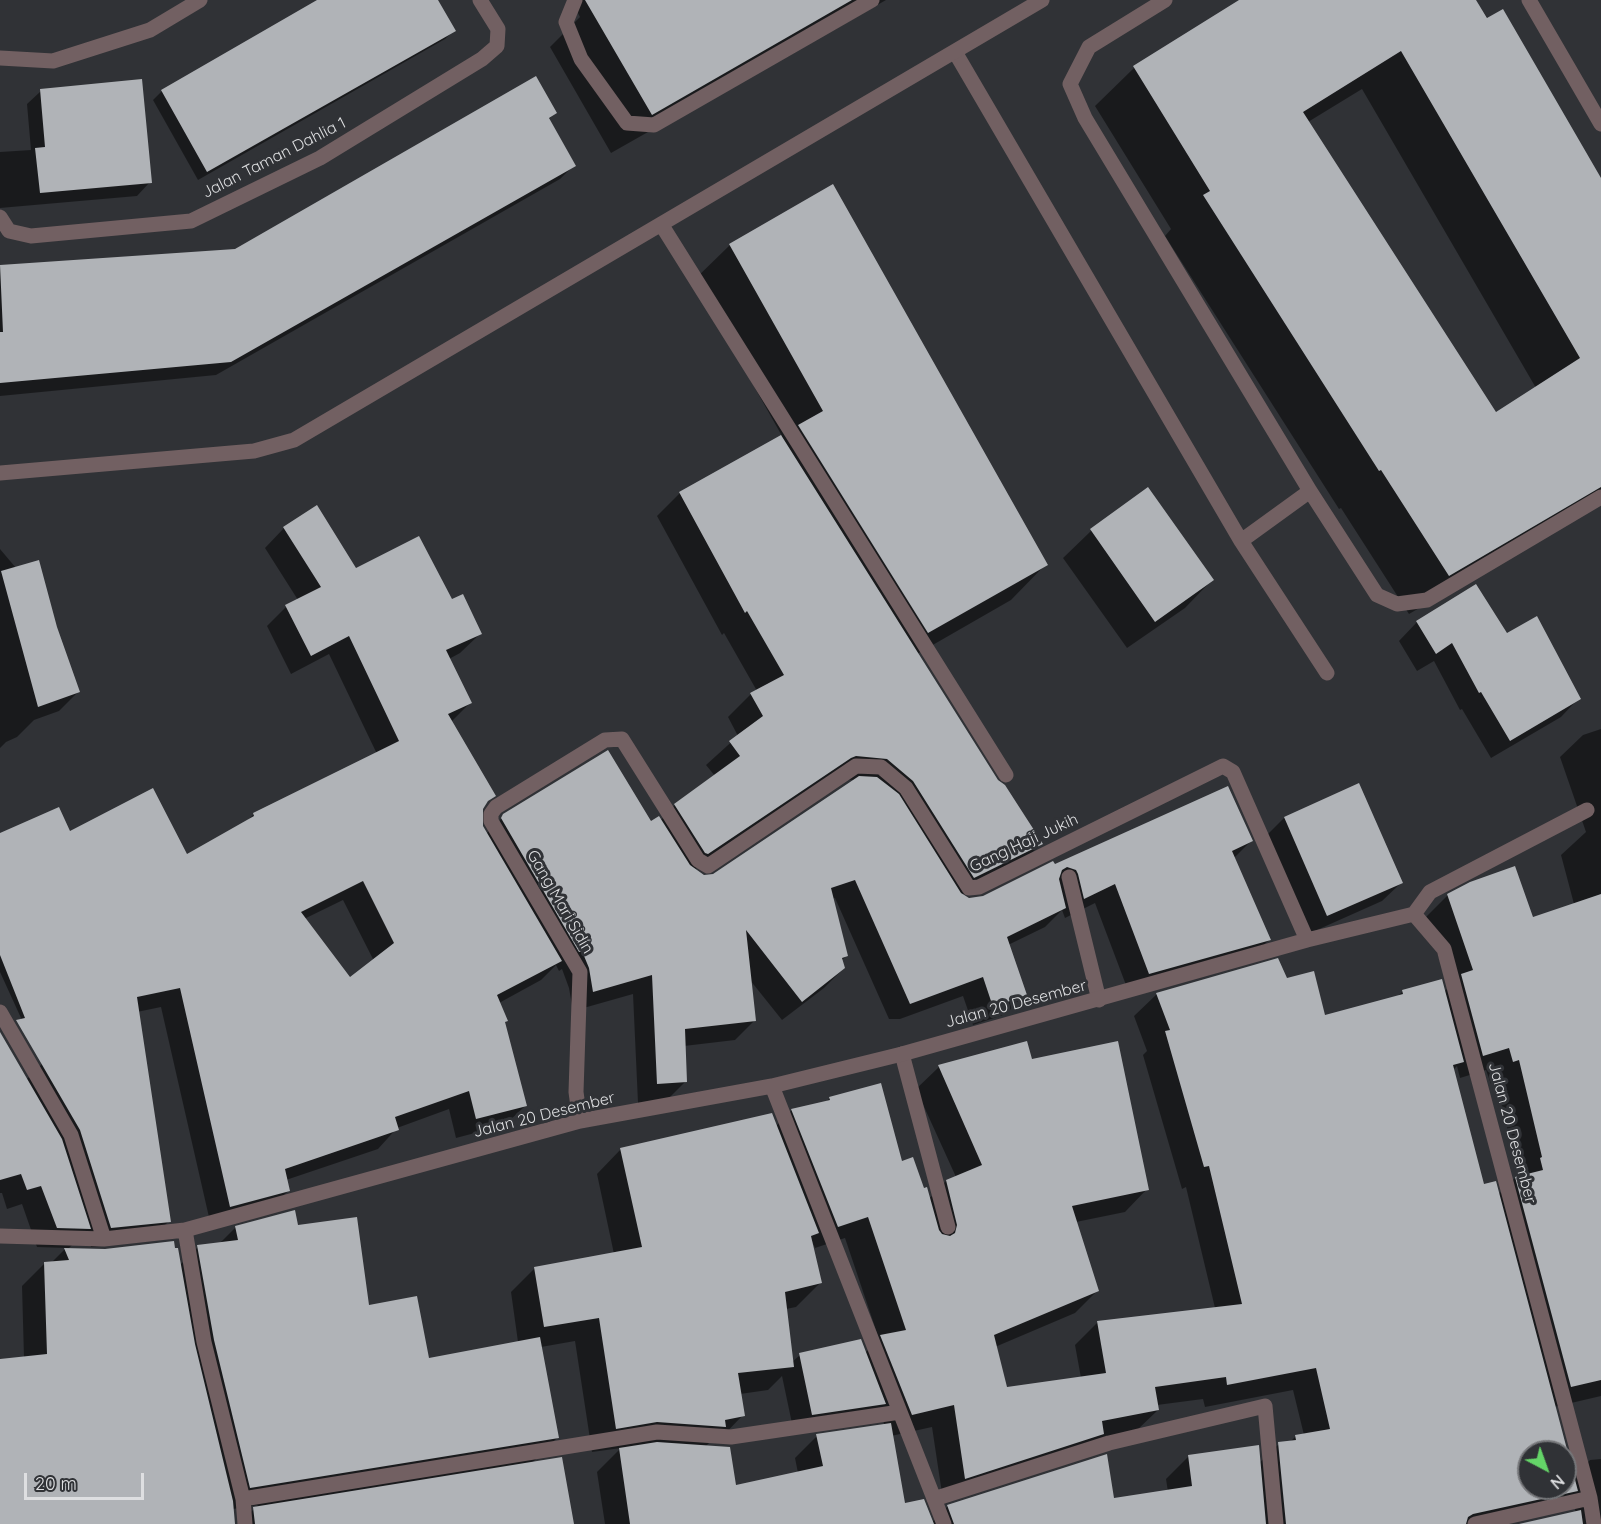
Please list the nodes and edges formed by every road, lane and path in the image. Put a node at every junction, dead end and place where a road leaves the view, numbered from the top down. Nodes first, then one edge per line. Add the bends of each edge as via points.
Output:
1 (200, 0) edge
2 (480, 0) edge
3 (575, 0) edge
4 (872, 0) edge
5 (1042, 0) edge
6 (1165, 0) edge
7 (1529, 0) edge
8 (956, 52) junction
9 (0, 58) edge
10 (1601, 124) edge
11 (0, 217) edge
12 (661, 224) junction
13 (0, 473) edge
14 (1310, 491) junction
15 (1601, 497) edge
16 (1241, 541) junction
17 (1327, 673) dead end
18 (1006, 775) dead end
19 (1587, 810) dead end
20 (491, 814) joint
21 (1069, 877) dead end
22 (1414, 914) junction
23 (1307, 940) junction
24 (1099, 1000) junction
25 (0, 1012) edge
26 (902, 1054) junction
27 (772, 1086) junction
28 (580, 1121) junction
29 (948, 1227) dead end
30 (185, 1230) junction
31 (0, 1236) edge
32 (104, 1239) junction
33 (900, 1412) junction
34 (1590, 1498) junction
35 (243, 1499) junction
36 (934, 1499) junction
37 (244, 1524) edge
38 (944, 1524) edge
39 (1276, 1524) edge
40 (1475, 1524) edge
41 (1594, 1524) edge

1 - 9 street via 150,30 53,61
2 - 11 street, Jalan Taman Dahlia 1 via 498,29 497,46 482,59 320,158 191,221 31,236 9,231
3 - 4 street via 566,22 581,59 627,123 654,125
5 - 8 street
6 - 14 street via 1089,47 1070,84 1085,118
7 - 10 street
8 - 12 street
8 - 16 street
12 - 13 street via 294,440 254,451
12 - 18 street
14 - 15 street via 1377,595 1397,604 1427,600
14 - 16 street
16 - 17 street
19 - 22 street via 1430,891
20 - 23 street, Gang Haji Jukih via 496,807 605,740 622,739 698,860 708,866 856,766 881,767 906,788 969,888 980,888 1223,766 1233,772
20 - 28 street, Gang Mari Sidin via 491,821 580,972 576,1092
21 - 24 street
22 - 23 street, Jalan 20 Desember
22 - 34 street, Jalan 20 Desember via 1444,950
23 - 24 street, Jalan 20 Desember
24 - 26 street, Jalan 20 Desember
25 - 32 street via 71,1135
26 - 27 street, Jalan 20 Desember
26 - 29 street
27 - 28 street, Jalan 20 Desember
27 - 33 street
28 - 30 street, Jalan 20 Desember
30 - 32 street, Jalan 20 Desember
30 - 35 street via 204,1342
31 - 32 street, Jalan 20 Desember
33 - 35 street via 731,1437 657,1432
33 - 36 street
34 - 40 street
34 - 41 street, Jalan 20 Desember
35 - 37 street
36 - 38 street
36 - 39 street via 1109,1443 1265,1406

